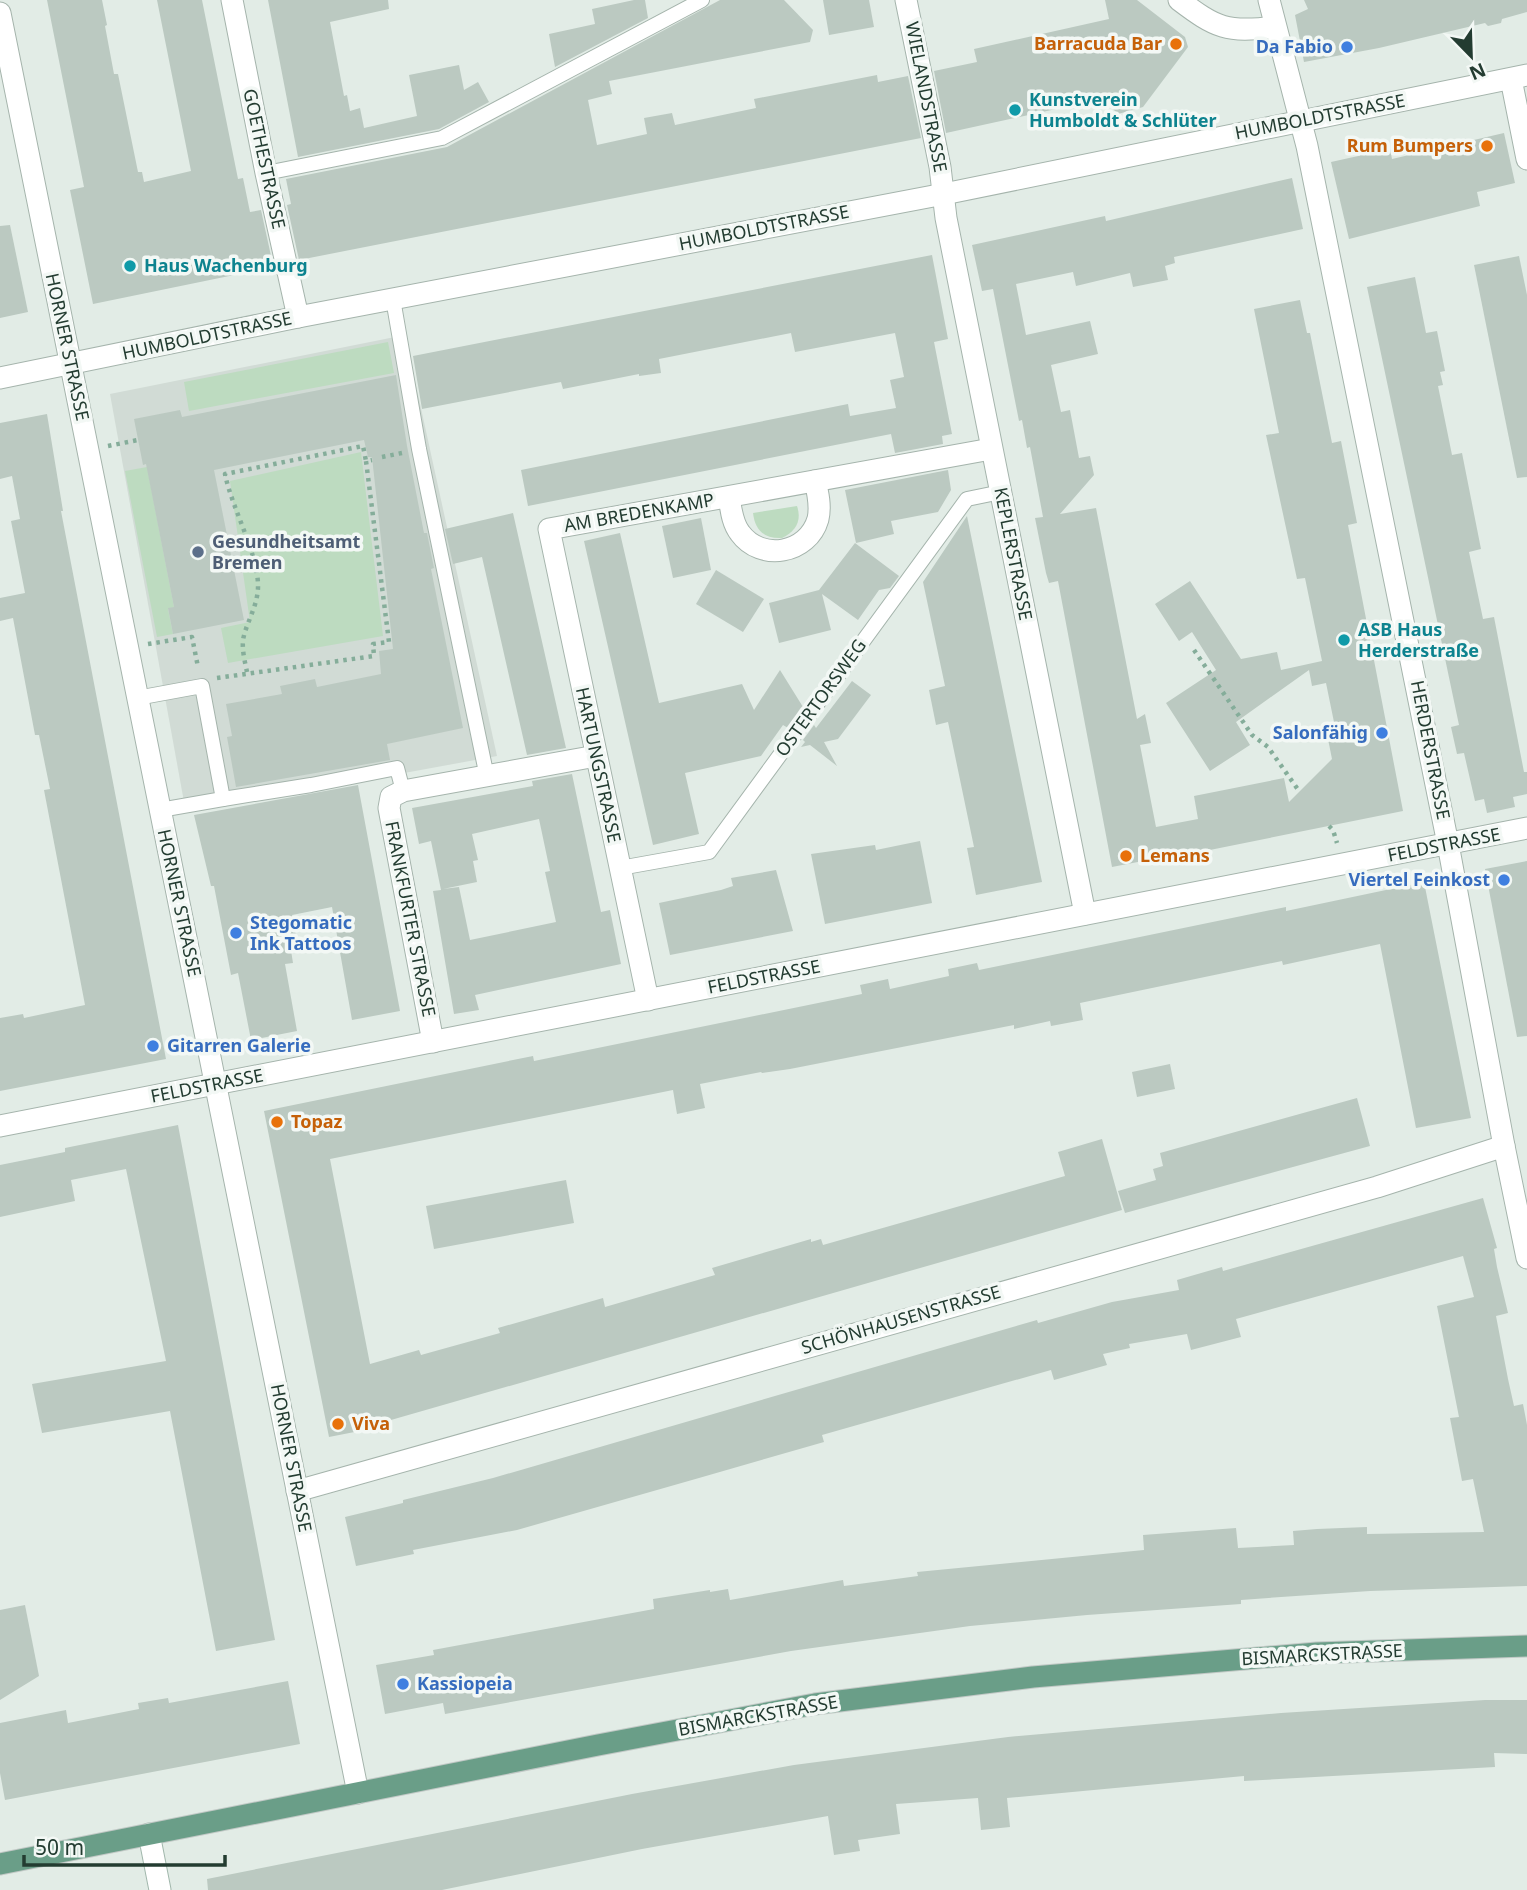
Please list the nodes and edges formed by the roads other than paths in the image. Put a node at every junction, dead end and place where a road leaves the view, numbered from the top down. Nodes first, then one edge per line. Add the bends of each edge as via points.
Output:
1 (232, 0) edge
2 (702, 0) edge
3 (906, 0) edge
4 (1180, 0) edge
5 (1269, 0) edge
6 (0, 13) edge
7 (1274, 27) junction
8 (1519, 77) edge
9 (1300, 121) junction
10 (1527, 159) edge
11 (266, 173) junction
12 (944, 194) junction
13 (393, 299) junction
14 (298, 317) junction
15 (71, 364) junction
16 (0, 378) edge
17 (991, 449) junction
18 (815, 481) junction
19 (1001, 492) junction
20 (729, 496) junction
21 (549, 529) joint
22 (137, 698) junction
23 (596, 756) junction
24 (487, 777) junction
25 (403, 791) junction
26 (223, 799) junction
27 (160, 810) junction
28 (1527, 828) edge
29 (1448, 844) junction
30 (620, 867) junction
31 (1084, 914) junction
32 (648, 1000) junction
33 (433, 1042) junction
34 (216, 1085) junction
35 (0, 1126) edge
36 (1504, 1146) junction
37 (1527, 1258) edge
38 (297, 1491) junction
39 (1527, 1646) edge
40 (358, 1793) junction
41 (149, 1834) junction
42 (0, 1864) edge
43 (160, 1890) edge

1 - 11 street, GOETHESTRASSE
2 - 11 lane via 442,138
3 - 12 street, WIELANDSTRASSE
4 - 7 street via 1209,23 1230,29
5 - 7 street, HERDERSTRASSE
6 - 15 street, HORNER STRASSE
7 - 9 street, HERDERSTRASSE
8 - 9 street, HUMBOLDTSTRASSE
8 - 10 street
9 - 12 street, HUMBOLDTSTRASSE
9 - 29 street, HERDERSTRASSE
11 - 14 street, GOETHESTRASSE
12 - 13 street, HUMBOLDTSTRASSE
12 - 17 street, KEPLERSTRASSE
13 - 14 street, HUMBOLDTSTRASSE
13 - 24 lane
14 - 15 street, HUMBOLDTSTRASSE
15 - 16 street, HUMBOLDTSTRASSE
15 - 22 street, HORNER STRASSE
17 - 18 street, AM BREDENKAMP
17 - 19 street, KEPLERSTRASSE
18 - 20 street, AM BREDENKAMP
18 - 20 street, AM BREDENKAMP via 820,506 813,530 806,540 784,551 748,542 734,523
19 - 30 lane, OSTERTORSWEG via 967,499 709,852
19 - 31 street, KEPLERSTRASSE
20 - 21 street, AM BREDENKAMP
21 - 23 street, HARTUNGSTRASSE
22 - 26 lane via 202,686
22 - 27 street, HORNER STRASSE
23 - 24 street
23 - 30 street, HARTUNGSTRASSE
24 - 25 street
25 - 26 lane via 397,768
25 - 33 street, FRANKFURTER STRASSE via 391,797 389,808
26 - 27 lane
27 - 34 street, HORNER STRASSE
28 - 29 street, FELDSTRASSE
29 - 31 street, FELDSTRASSE
29 - 36 street, HERDERSTRASSE
30 - 32 street, HARTUNGSTRASSE
31 - 32 street, FELDSTRASSE
32 - 33 street, FELDSTRASSE
33 - 34 street, FELDSTRASSE
34 - 35 street, FELDSTRASSE
34 - 38 street, HORNER STRASSE
36 - 37 street, HERDERSTRASSE
36 - 38 street, SCHÖNHAUSENSTRASSE via 1364,1190
38 - 40 street, HORNER STRASSE
39 - 40 main road, BISMARCKSTRASSE via 1317,1653 1033,1677 842,1701
40 - 41 main road, BISMARCKSTRASSE
41 - 42 main road, BISMARCKSTRASSE
41 - 43 street

